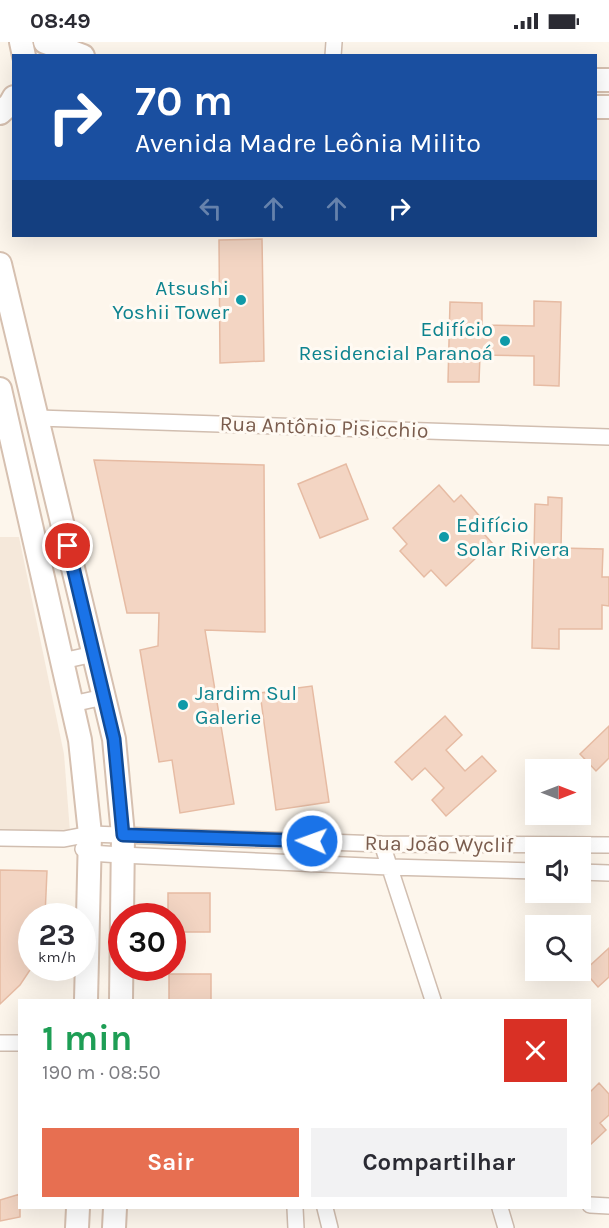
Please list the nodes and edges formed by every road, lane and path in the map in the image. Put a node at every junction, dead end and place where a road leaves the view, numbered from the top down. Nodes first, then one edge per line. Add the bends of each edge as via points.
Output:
1 (45, 42) edge
2 (78, 54) edge
3 (12, 100) edge
4 (0, 113) edge
5 (0, 264) edge
6 (0, 390) edge
7 (38, 418) junction
8 (609, 436) edge
9 (94, 654) junction
10 (62, 661) junction
11 (104, 697) junction
12 (72, 705) junction
13 (0, 838) edge
14 (89, 843) junction
15 (382, 844) junction
16 (122, 845) junction
17 (609, 845) edge
18 (389, 867) junction
19 (525, 871) edge
20 (591, 872) edge
21 (609, 873) edge
22 (86, 999) edge
23 (121, 999) edge
24 (433, 999) edge
25 (0, 1043) edge
26 (18, 1043) edge
27 (591, 1205) edge
28 (609, 1206) edge
29 (78, 1209) edge
30 (115, 1209) edge
31 (295, 1209) edge
32 (326, 1209) edge
33 (500, 1209) edge
34 (77, 1228) edge
35 (114, 1228) edge
36 (296, 1228) edge
37 (330, 1228) edge
38 (506, 1228) edge

1 - 2 main road
3 - 4 main road
5 - 7 main road
6 - 10 main road
7 - 8 street, Rua Antônio Pisicchio
7 - 9 main road
9 - 10 street
9 - 11 main road
10 - 12 main road
11 - 12 street
11 - 16 main road via 114,739
12 - 14 main road via 80,740
13 - 14 street, Rua João Wyclif
14 - 16 street, Rua João Wyclif
14 - 22 main road
15 - 16 street, Rua João Wyclif
15 - 17 street, Rua João Wyclif
15 - 18 street
16 - 18 street, Rua João Wyclif
16 - 23 main road
18 - 19 street, Rua João Wyclif
18 - 24 street
20 - 21 street
25 - 26 street
27 - 28 street
29 - 34 main road
30 - 35 main road
31 - 36 street
32 - 37 street
33 - 38 street

